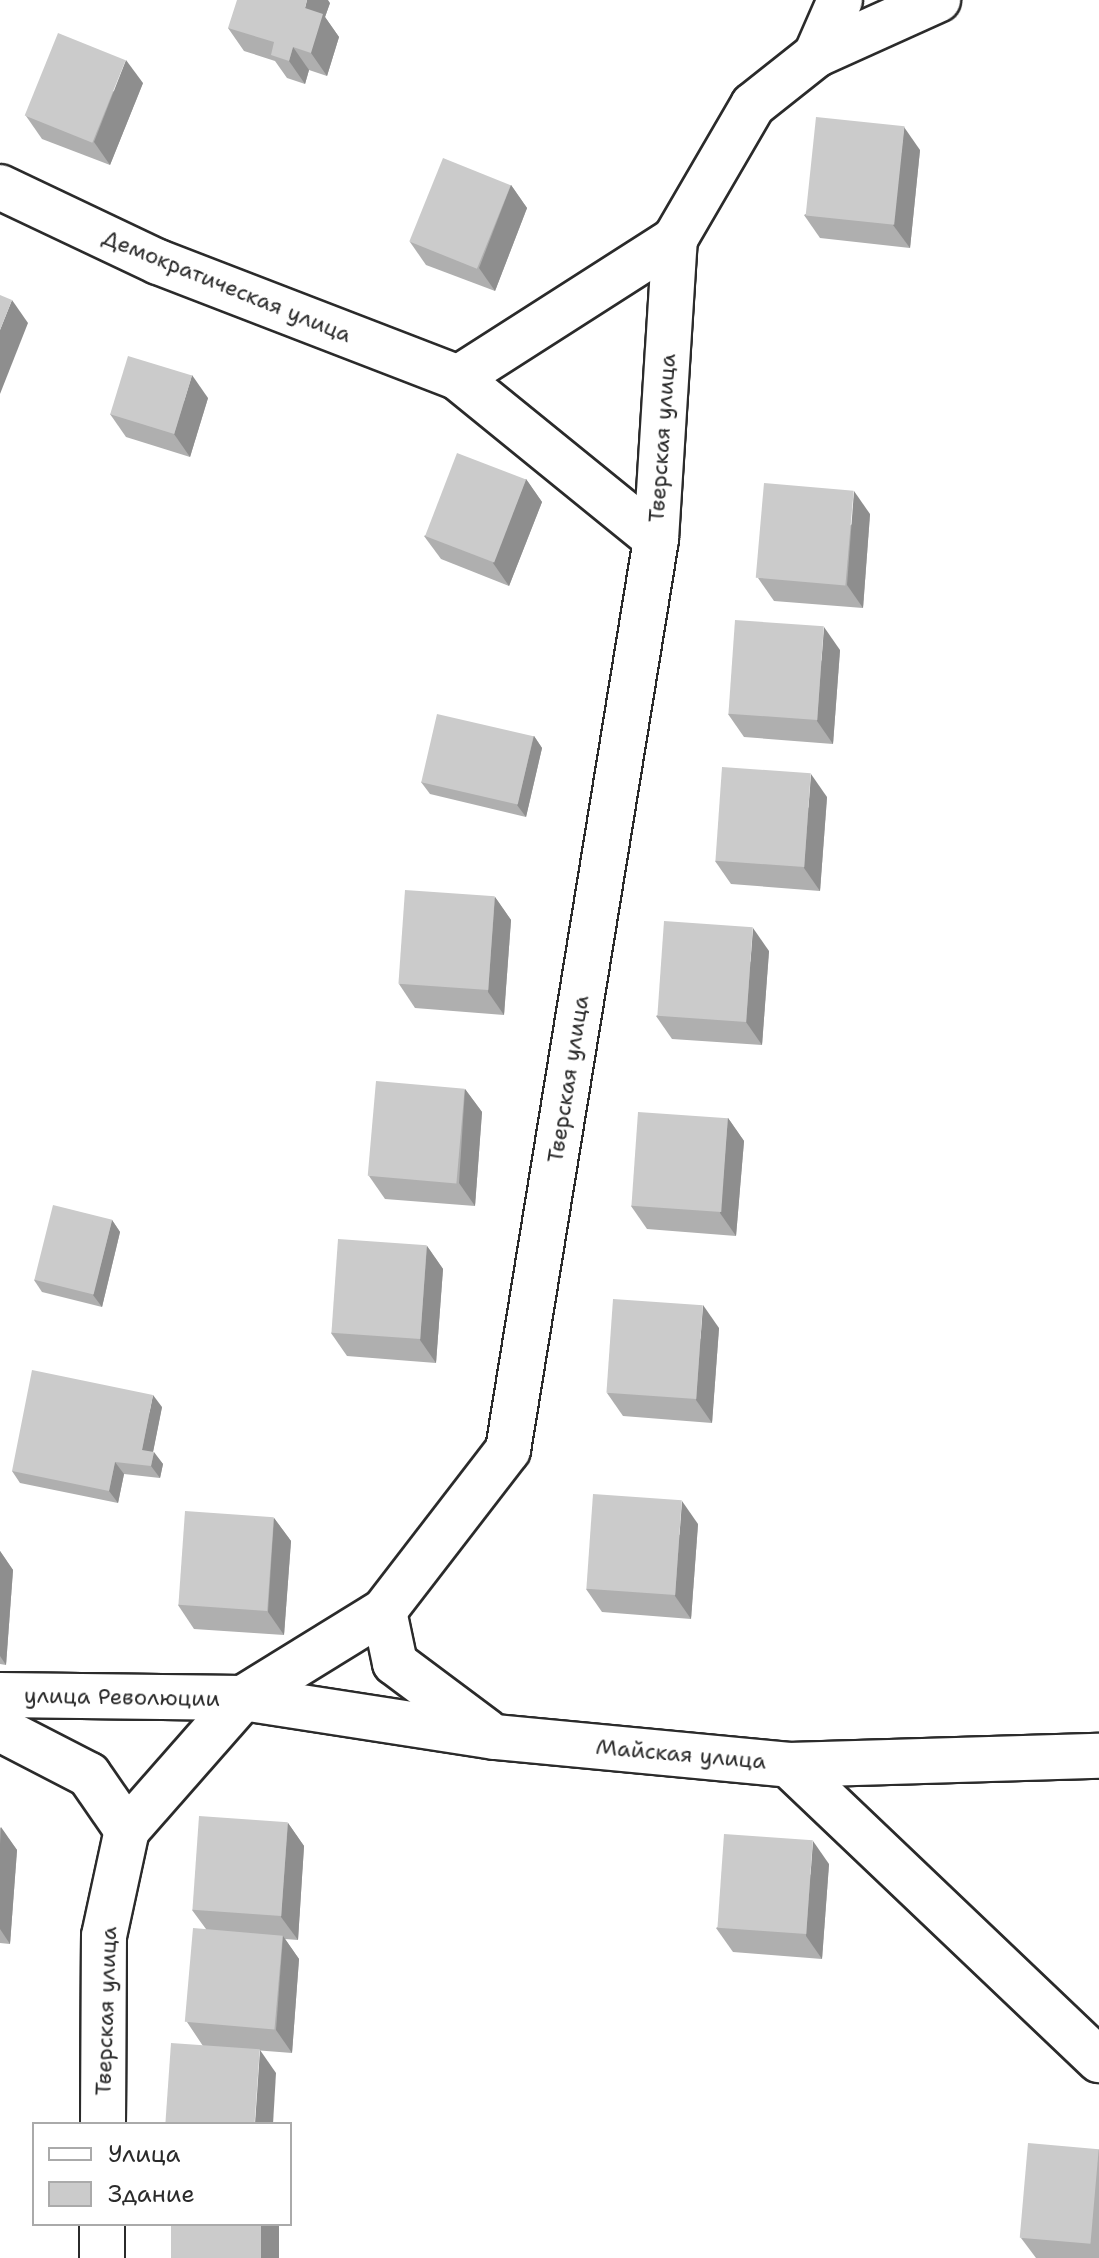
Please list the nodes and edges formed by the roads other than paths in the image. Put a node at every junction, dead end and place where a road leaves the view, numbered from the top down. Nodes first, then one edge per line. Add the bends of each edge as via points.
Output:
1 (840, 0) edge
2 (938, 0) edge
3 (816, 55) junction
4 (0, 187) edge
5 (675, 239) junction
6 (458, 378) junction
7 (656, 539) junction
8 (384, 1611) junction
9 (0, 1695) edge
10 (243, 1698) junction
11 (0, 1729) edge
12 (495, 1737) junction
13 (1099, 1756) edge
14 (789, 1765) junction
15 (127, 1830) junction
16 (1099, 2060) edge
17 (103, 2122) edge
18 (102, 2226) edge
19 (102, 2258) edge

1 - 3 street
2 - 3 street, Тверская улица
3 - 5 street, Тверская улица via 753,105
4 - 6 street, Демократическая улица via 158,262
5 - 6 street
5 - 7 street, Тверская улица
6 - 7 street, Демократическая улица
7 - 8 street, Тверская улица via 508,1450
8 - 10 street, Тверская улица
8 - 12 street via 395,1663
9 - 10 street, улица Революции
10 - 12 street, Майская улица
10 - 15 street, Тверская улица
11 - 15 street via 89,1775
12 - 14 street, Майская улица
13 - 14 street
14 - 16 street, Майская улица
15 - 17 street, Тверская улица via 104,1936
18 - 19 street

